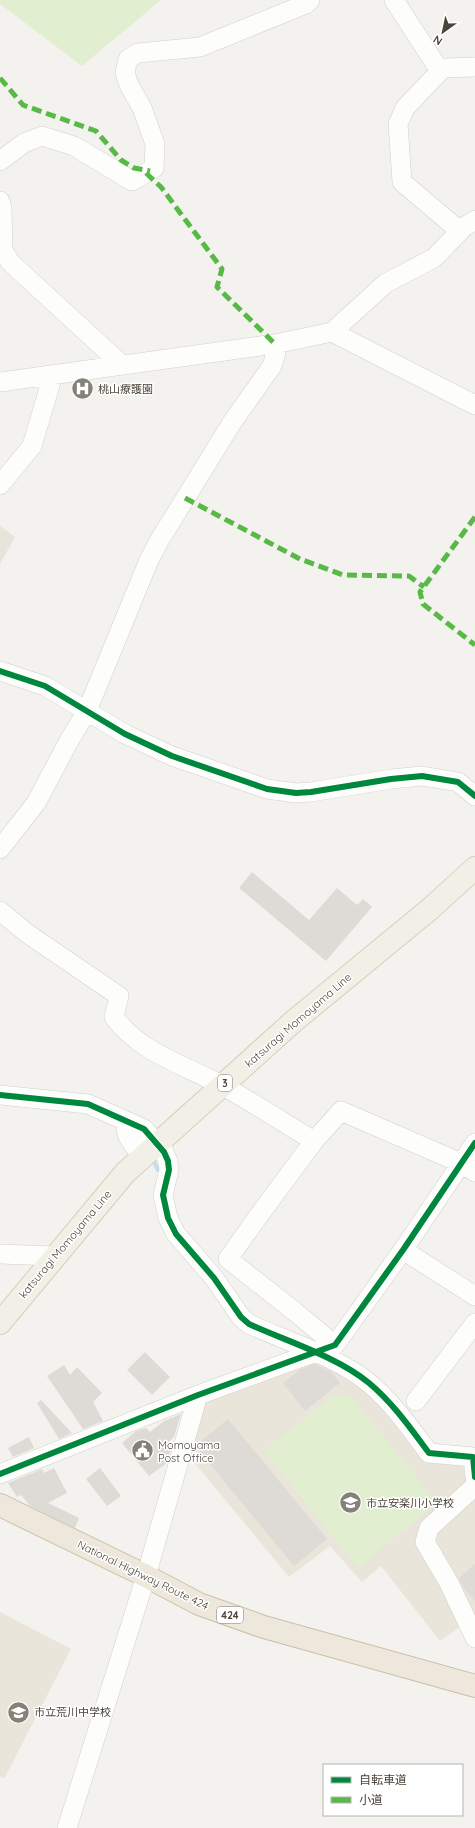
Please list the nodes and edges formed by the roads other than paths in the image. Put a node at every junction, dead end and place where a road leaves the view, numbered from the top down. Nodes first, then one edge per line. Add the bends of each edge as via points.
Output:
1 (310, 0) edge
2 (394, 0) edge
3 (475, 67) edge
4 (440, 71) junction
5 (0, 161) edge
6 (0, 201) edge
7 (468, 226) edge
8 (332, 332) junction
9 (275, 344) junction
10 (121, 364) junction
11 (53, 375) junction
12 (0, 382) edge
13 (475, 406) edge
14 (0, 485) edge
15 (0, 671) edge
16 (87, 711) junction
17 (475, 796) edge
18 (0, 849) edge
19 (475, 868) edge
20 (0, 911) edge
21 (222, 1086) junction
22 (0, 1095) edge
23 (314, 1141) junction
24 (475, 1143) edge
25 (150, 1150) junction
26 (468, 1168) edge
27 (403, 1250) junction
28 (0, 1254) edge
29 (54, 1256) junction
30 (475, 1296) edge
31 (0, 1323) edge
32 (475, 1323) edge
33 (336, 1345) junction
34 (314, 1352) junction
35 (198, 1395) junction
36 (416, 1401) dead end
37 (474, 1457) edge
38 (0, 1474) edge
39 (475, 1477) edge
40 (475, 1486) edge
41 (0, 1505) edge
42 (146, 1576) junction
43 (475, 1638) edge
44 (475, 1686) edge
45 (67, 1828) edge

1 - 5 street via 306,4 200,47 138,52 128,59 125,73 144,115 156,153 154,168 132,181 74,146 42,136 24,144
2 - 4 street
3 - 4 street via 443,68
4 - 7 street via 404,108 398,124 402,182
6 - 10 street via 3,250 10,262
7 - 8 street via 434,258 386,282
8 - 9 street
8 - 13 street
9 - 10 street
9 - 16 street via 276,353 272,366 233,421 149,560
10 - 11 street
11 - 12 street
11 - 14 street via 32,446
15 - 16 street via 45,686
16 - 17 street via 125,734 172,756 266,790 311,792 422,776 458,782
16 - 18 street via 36,803
19 - 21 main road, katsuragi Momoyama Line / 3 via 430,909 294,1021
20 - 21 street via 28,934 119,996 114,1017 122,1028 154,1053
21 - 23 street
21 - 25 main road, katsuragi Momoyama Line / 3
22 - 25 street via 88,1104 144,1129
23 - 26 street via 341,1111
23 - 33 street via 228,1259
24 - 26 street
25 - 29 main road, katsuragi Momoyama Line / 3 via 125,1172
25 - 34 street via 164,1152 168,1161 169,1170 163,1195 168,1218 176,1234 214,1278 241,1317 249,1324
26 - 27 street
27 - 30 street
27 - 33 street
28 - 29 street
29 - 31 main road, katsuragi Momoyama Line / 3
32 - 36 street
33 - 34 street
34 - 35 street
34 - 37 street via 370,1384 401,1416 429,1453
35 - 38 street
35 - 42 street
37 - 39 street
40 - 43 street via 429,1528 425,1542 449,1583
41 - 42 highway, National Highway Route 424 / 424
42 - 44 highway, National Highway Route 424 / 424 via 199,1604 264,1627
42 - 45 street

